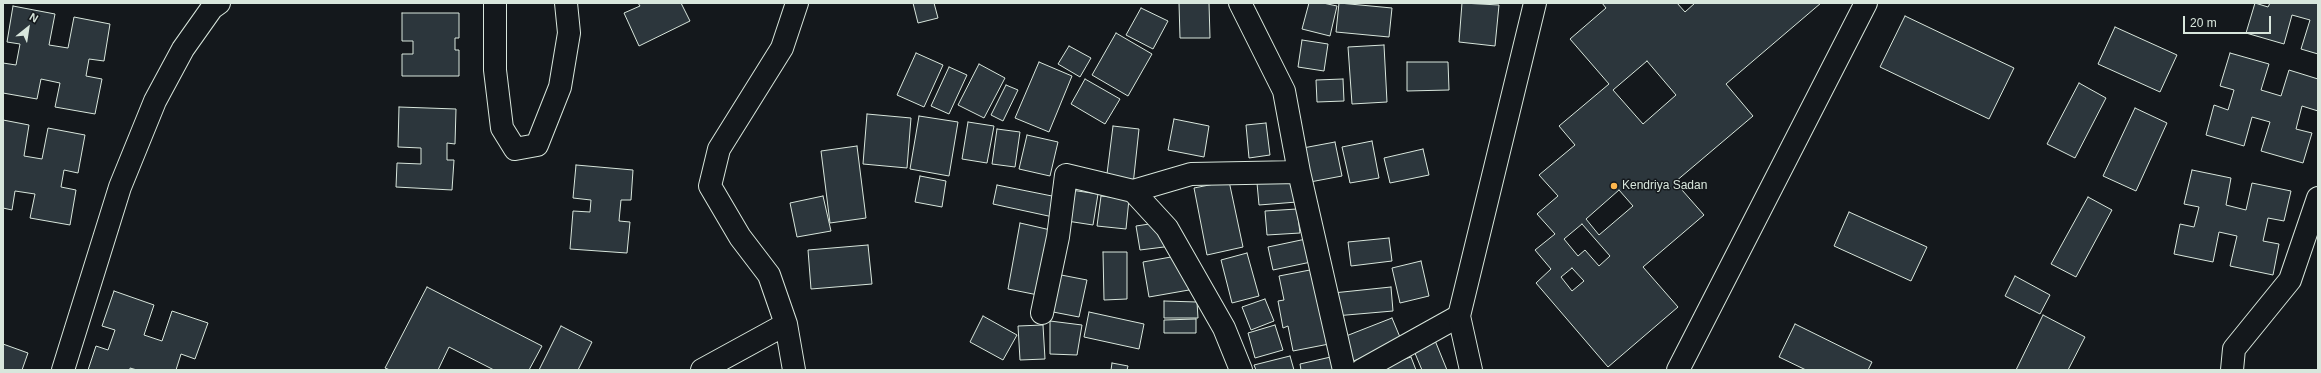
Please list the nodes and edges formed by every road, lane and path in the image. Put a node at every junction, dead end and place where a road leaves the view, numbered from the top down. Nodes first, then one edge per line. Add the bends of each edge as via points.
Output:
1 (219, 3) edge
2 (495, 3) edge
3 (566, 3) edge
4 (797, 3) edge
5 (1240, 3) edge
6 (1535, 3) edge
7 (1866, 3) edge
8 (1300, 172) junction
9 (1133, 191) junction
10 (2318, 198) edge
11 (1042, 313) dead end
12 (1460, 316) junction
13 (786, 324) junction
14 (63, 370) edge
15 (702, 370) edge
16 (794, 370) edge
17 (1241, 370) edge
18 (1344, 370) edge
19 (1362, 370) edge
20 (1471, 370) edge
21 (1678, 370) edge
22 (2232, 370) edge

1 - 14 street via 212,8 183,49 155,101 120,187
2 - 3 street via 495,70 502,128 515,149 537,146 560,86 569,33
4 - 13 street via 782,48 719,149 710,186 740,237 769,275
5 - 8 street via 1284,91
6 - 12 street
7 - 21 street
8 - 9 street via 1192,174
8 - 18 street
9 - 11 street via 1066,175 1058,238
9 - 17 street via 1167,228 1224,328
10 - 22 street via 2290,280 2234,349
12 - 19 street
12 - 20 street
13 - 15 street
13 - 16 street

